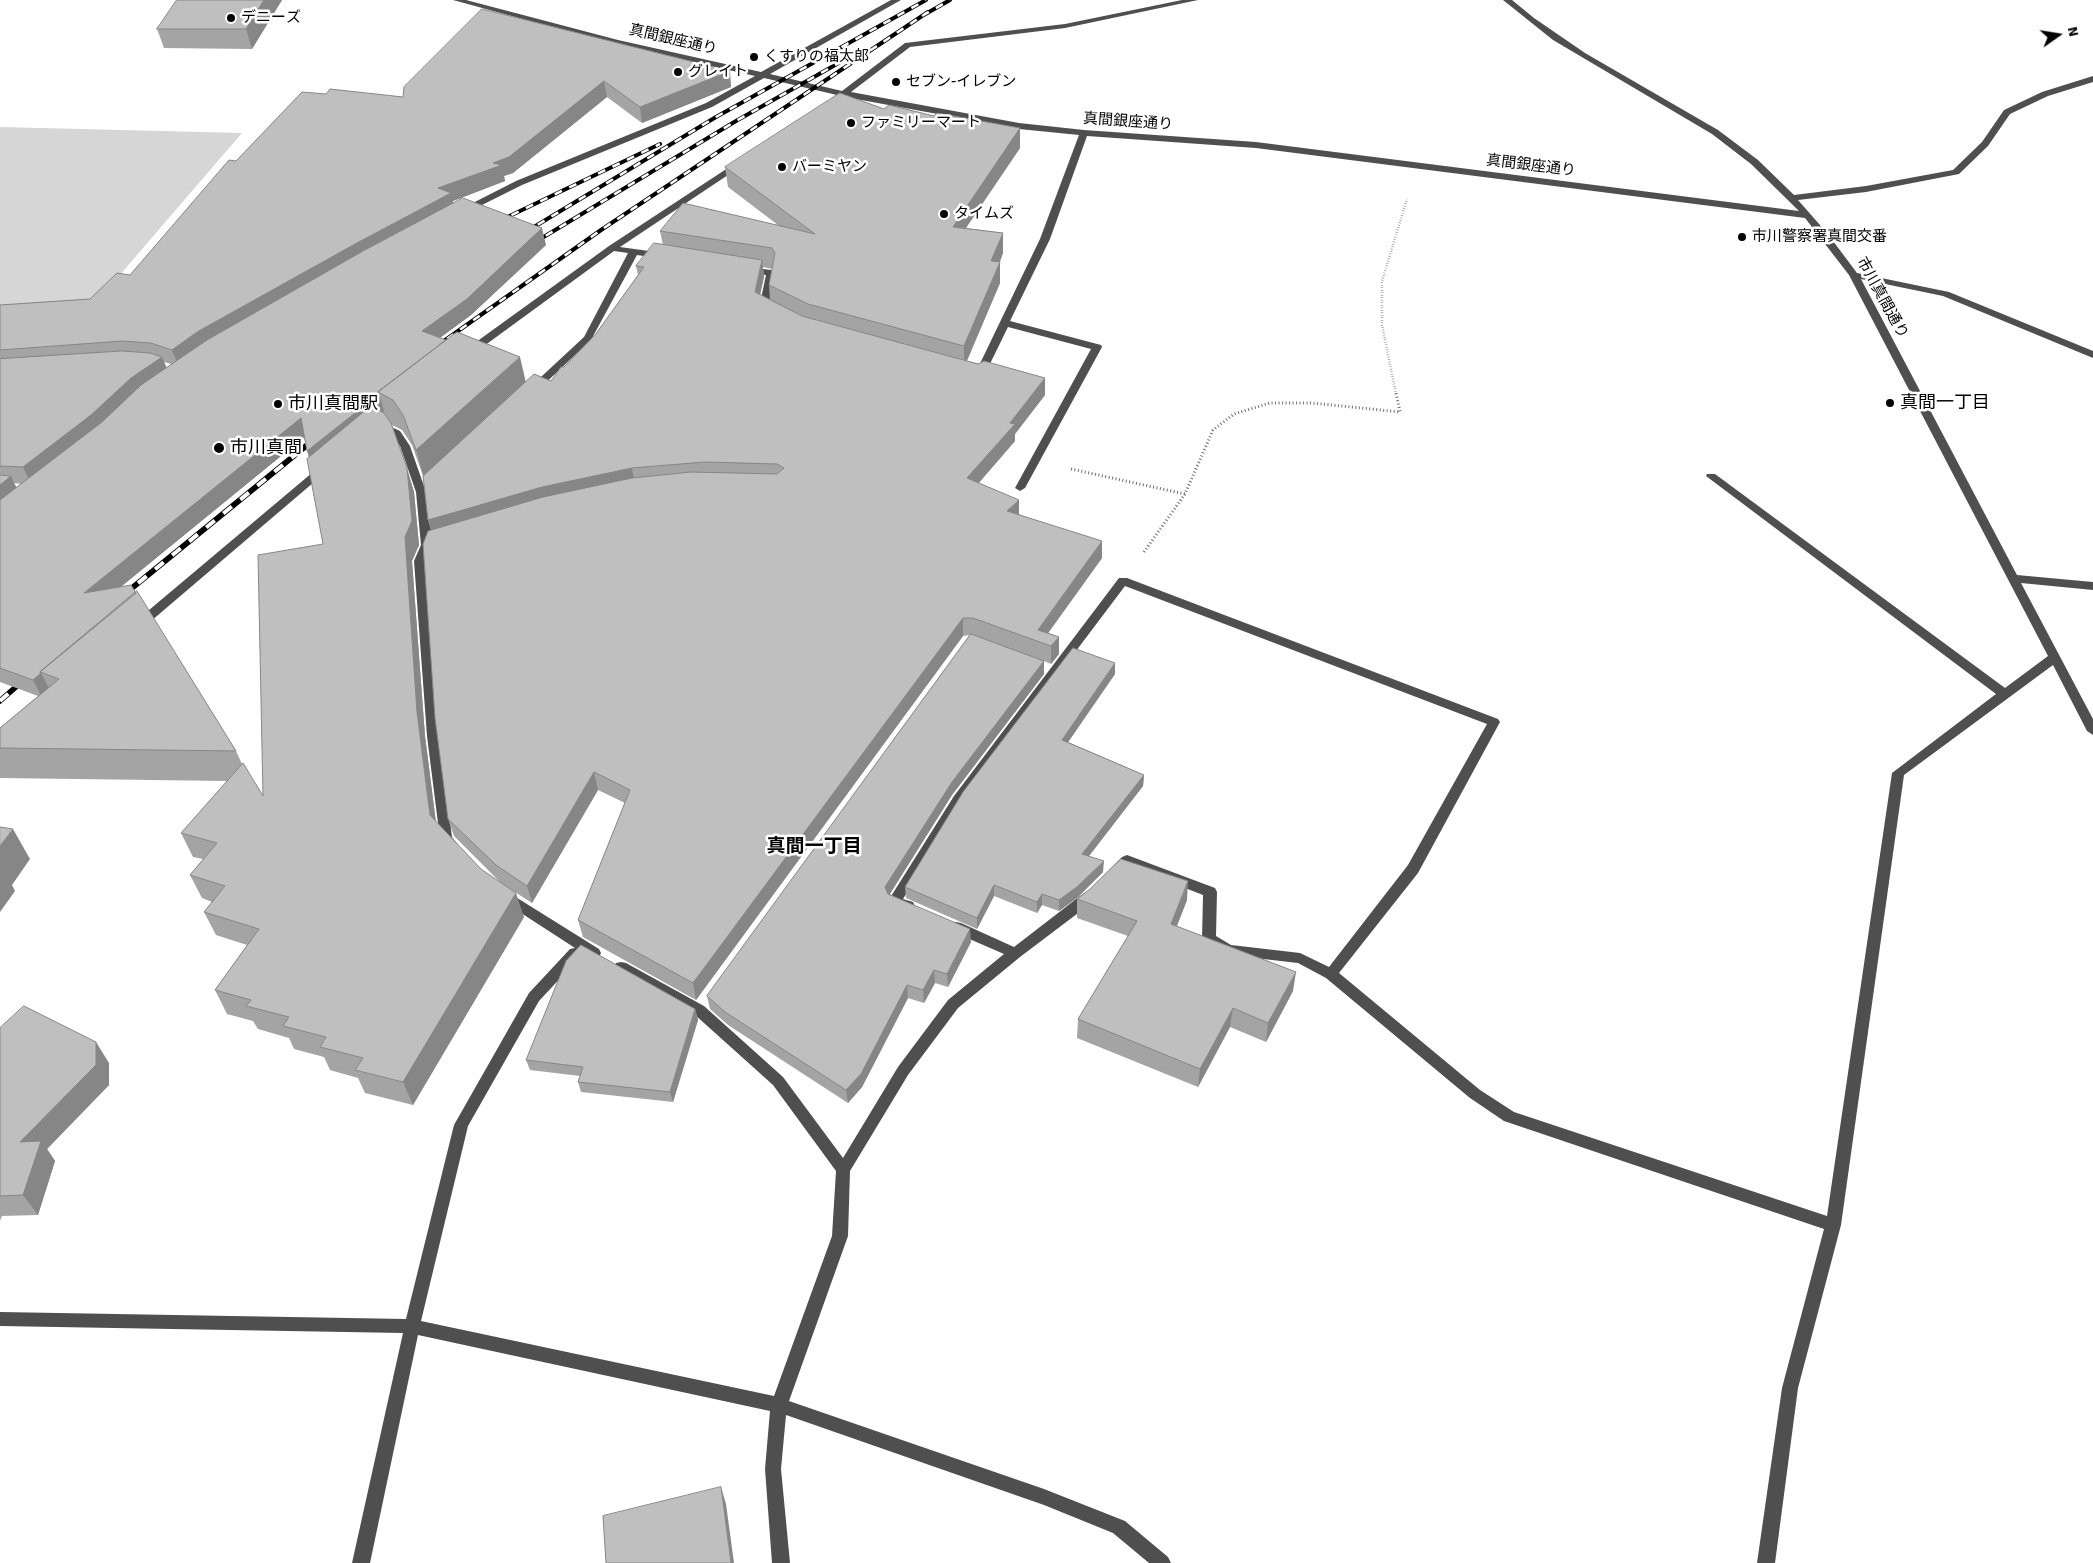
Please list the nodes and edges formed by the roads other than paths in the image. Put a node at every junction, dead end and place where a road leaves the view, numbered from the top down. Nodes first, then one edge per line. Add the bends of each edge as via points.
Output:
1 (457, 0) edge
2 (897, 0) edge
3 (1194, 0) edge
4 (1507, 0) edge
5 (761, 75) junction
6 (2093, 78) edge
7 (844, 94) junction
8 (820, 110) edge
9 (1084, 133) junction
10 (753, 154) edge
11 (1791, 198) junction
12 (1806, 215) junction
13 (451, 218) edge
14 (612, 248) junction
15 (634, 251) junction
16 (673, 258) edge
17 (741, 269) edge
18 (1854, 275) junction
19 (782, 316) edge
20 (1005, 323) junction
21 (2093, 355) edge
22 (461, 358) edge
23 (970, 374) edge
24 (522, 399) edge
25 (377, 423) edge
26 (332, 461) edge
27 (1711, 476) dead end
28 (1020, 488) dead end
29 (2015, 580) junction
30 (2093, 586) edge
31 (129, 632) edge
32 (2054, 658) junction
33 (2004, 694) junction
34 (2093, 731) edge
35 (460, 853) edge
36 (495, 888) edge
37 (921, 912) edge
38 (947, 923) edge
39 (582, 946) junction
40 (1015, 953) junction
41 (1331, 974) junction
42 (843, 1170) junction
43 (1833, 1225) junction
44 (0, 1319) edge
45 (412, 1326) junction
46 (779, 1405) junction
47 (361, 1563) edge
48 (781, 1563) edge
49 (1162, 1563) edge
50 (1766, 1563) edge

1 - 5 street, 真間銀座通り
2 - 5 street
3 - 7 street via 1065,26 908,45
4 - 11 street, 市川真間通り via 1527,18 1585,58 1715,132 1757,165
5 - 7 street, 真間銀座通り
5 - 13 street via 709,105 519,183
6 - 11 street via 2045,94 2006,112 1985,144 1956,172 1866,189
7 - 8 street
7 - 9 street, 真間銀座通り via 1020,126
9 - 12 street, 真間銀座通り via 1256,145
9 - 20 street via 1045,239
10 - 14 street
11 - 12 street, 市川真間通り
12 - 18 street, 市川真間通り
14 - 15 street
14 - 22 street
15 - 16 street
15 - 24 street via 588,338
17 - 19 street via 771,274 764,308
18 - 21 street via 1946,294
18 - 29 street, 市川真間通り
20 - 23 street via 979,376
20 - 28 street via 1097,347
25 - 35 street via 396,433 424,489 432,543 420,561 433,736 446,839
26 - 31 street
27 - 33 street
29 - 30 street
29 - 32 street, 市川真間通り
32 - 33 street
32 - 34 street, 市川真間通り
33 - 43 street via 1898,773
36 - 39 street
37 - 41 street via 895,900 958,799 1049,669 1123,581 1494,722 1413,869
38 - 40 street
39 - 42 street via 702,1006 778,1081
39 - 45 street via 534,997 461,1125
40 - 41 street via 1082,903 1127,860 1210,892 1209,940 1229,950 1300,958
40 - 42 street via 953,1004 903,1071
41 - 43 street via 1475,1094 1509,1117
42 - 46 street via 840,1236
43 - 50 street via 1790,1388
44 - 45 street
45 - 46 street
45 - 47 street
46 - 48 street via 773,1470
46 - 49 street via 1044,1497 1119,1527

